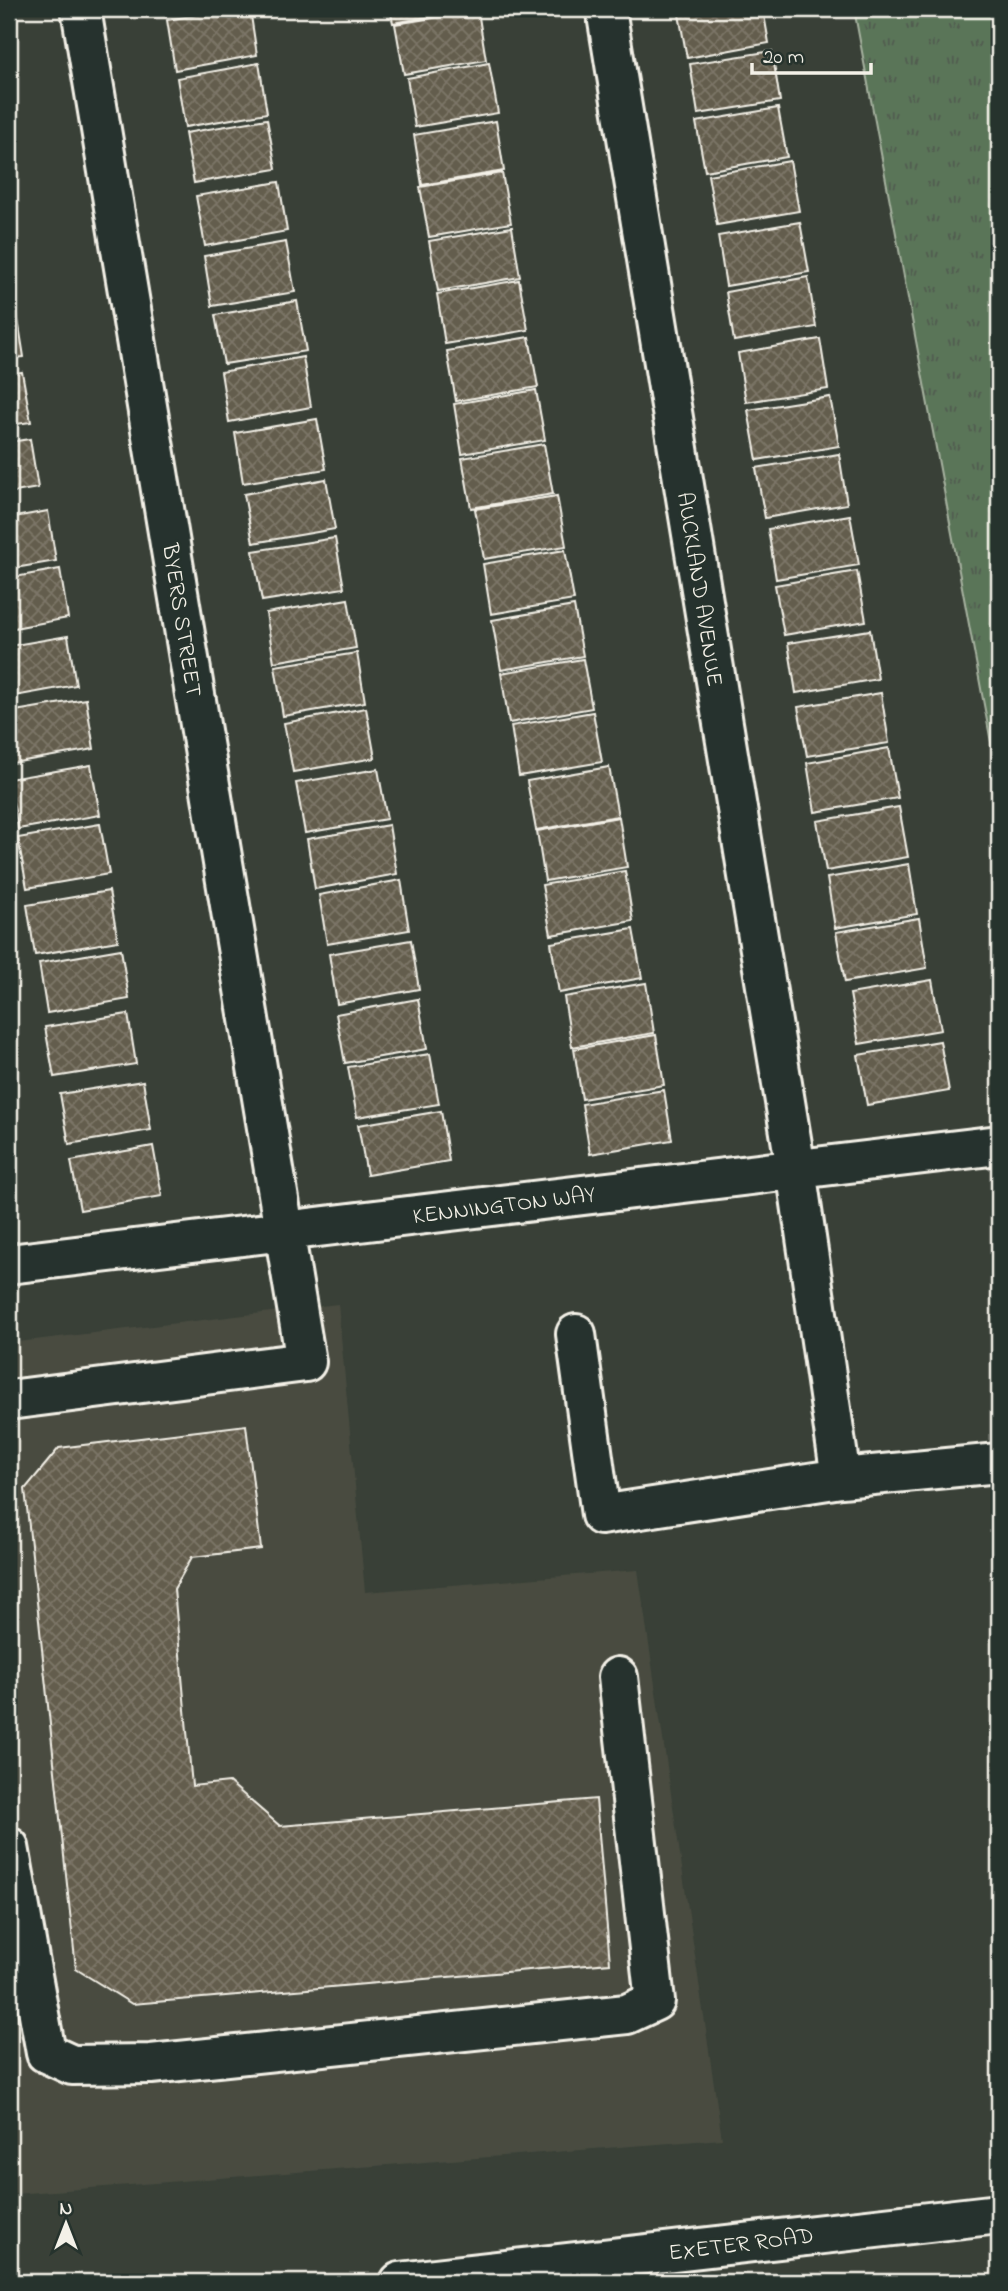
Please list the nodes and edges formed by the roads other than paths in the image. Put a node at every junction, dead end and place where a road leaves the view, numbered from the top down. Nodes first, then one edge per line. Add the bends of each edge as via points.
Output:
1 (80, 9) edge
2 (606, 9) edge
3 (999, 1145) edge
4 (796, 1169) junction
5 (285, 1230) junction
6 (9, 1264) edge
7 (576, 1334) dead end
8 (9, 1400) edge
9 (999, 1463) edge
10 (841, 1478) junction
11 (618, 1677) dead end
12 (9, 1847) edge
13 (999, 2214) edge
14 (400, 2282) edge

1 - 5 street, BYERS STREET
2 - 4 street, AUCKLAND AVENUE
3 - 4 street, KENNINGTON WAY
4 - 5 street, KENNINGTON WAY
4 - 10 street, AUCKLAND AVENUE
5 - 6 street, KENNINGTON WAY
5 - 8 street, BYERS STREET via 306,1362
7 - 10 street via 601,1515
9 - 10 street
11 - 12 street via 655,2001 627,2014 151,2064 72,2065 46,2053
13 - 14 street, EXETER ROAD

